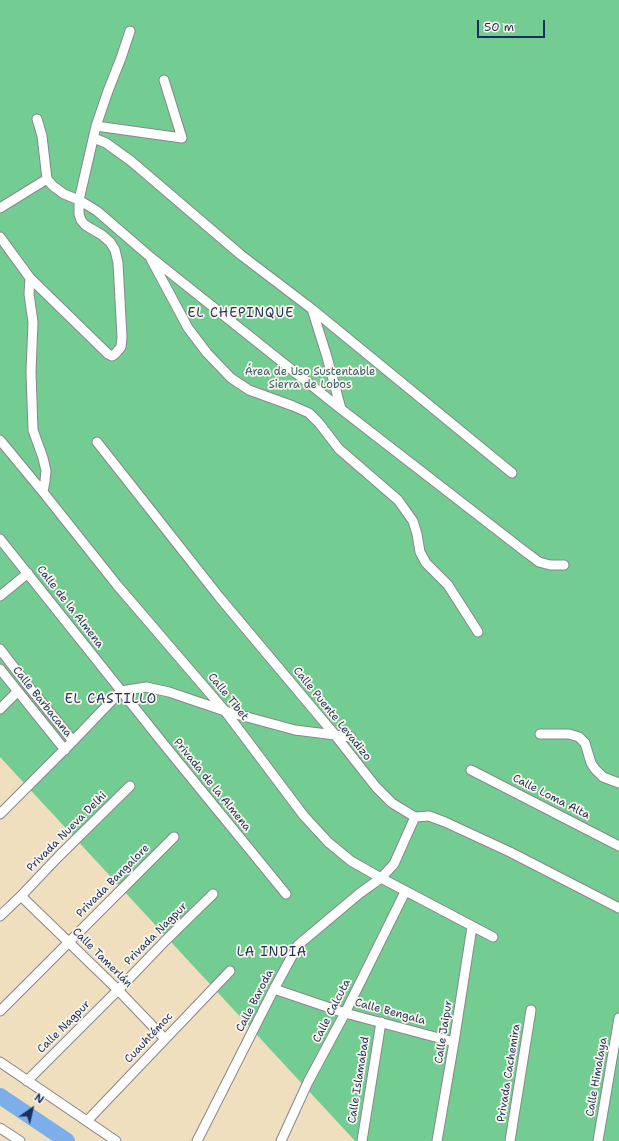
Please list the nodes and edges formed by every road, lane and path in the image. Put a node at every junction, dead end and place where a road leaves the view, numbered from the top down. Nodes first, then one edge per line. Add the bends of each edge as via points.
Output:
1 (130, 32) dead end
2 (164, 80) dead end
3 (37, 119) dead end
4 (96, 126) junction
5 (94, 138) junction
6 (47, 179) junction
7 (79, 200) junction
8 (0, 208) edge
9 (0, 237) edge
10 (148, 255) junction
11 (30, 278) junction
12 (312, 309) junction
13 (341, 409) junction
14 (0, 440) edge
15 (97, 442) dead end
16 (512, 473) dead end
17 (43, 492) junction
18 (0, 539) edge
19 (564, 565) dead end
20 (28, 573) junction
21 (0, 596) edge
22 (478, 632) dead end
23 (0, 649) edge
24 (0, 669) edge
25 (121, 691) junction
26 (17, 692) junction
27 (0, 709) edge
28 (225, 711) junction
29 (540, 734) dead end
30 (335, 735) junction
31 (351, 737) dead end
32 (73, 741) junction
33 (65, 750) junction
34 (471, 770) dead end
35 (619, 783) edge
36 (130, 786) dead end
37 (0, 814) edge
38 (415, 817) junction
39 (174, 837) dead end
40 (619, 846) edge
41 (381, 878) junction
42 (405, 892) junction
43 (213, 894) dead end
44 (286, 894) dead end
45 (21, 896) junction
46 (619, 908) edge
47 (0, 916) edge
48 (472, 927) junction
49 (493, 937) dead end
50 (68, 942) junction
51 (230, 971) dead end
52 (274, 989) junction
53 (118, 990) junction
54 (531, 1010) dead end
55 (0, 1011) edge
56 (345, 1013) junction
57 (619, 1018) edge
58 (380, 1022) junction
59 (165, 1039) junction
60 (454, 1042) junction
61 (617, 1042) edge
62 (0, 1062) edge
63 (27, 1081) junction
64 (87, 1122) junction
65 (0, 1128) edge
66 (20, 1141) edge
67 (116, 1141) edge
68 (197, 1141) edge
69 (281, 1141) edge
70 (362, 1141) edge
71 (437, 1141) edge
72 (510, 1141) edge
73 (598, 1141) edge

1 - 4 street
2 - 4 street via 182,138
3 - 6 street via 42,136
4 - 5 street
5 - 7 street
5 - 12 street via 106,143 131,161 241,255
6 - 7 street via 64,194
6 - 8 street
7 - 10 street
7 - 11 street via 81,220 110,242 115,250 122,337 119,351 112,356 108,354
9 - 11 street
10 - 13 street
10 - 22 street via 188,328 207,354 231,378 249,390 309,413 339,449 398,500 413,521 420,552 426,563 448,585
11 - 17 street via 28,294 33,322 33,430 46,471
12 - 13 street
12 - 16 street
13 - 19 street via 539,562
14 - 17 street, Calle Tibet
15 - 30 street, Calle Puente Levadizo via 220,598
17 - 28 street, Calle Tibet via 117,585
18 - 20 street, Calle de la Almena
20 - 21 street
20 - 25 street, Calle de la Almena
23 - 32 street, Calle Barbacana
24 - 26 street, Calle Barbacana
25 - 28 street via 146,687
25 - 32 street
25 - 44 street, Privada de la Almena
26 - 27 street
26 - 33 street, Calle Barbacana
28 - 30 street via 295,730
28 - 41 street, Calle Tibet via 304,816 328,842 351,861
29 - 35 street via 569,734 579,737 585,743 594,770 603,777
30 - 31 street
30 - 38 street, Calle Puente Levadizo via 376,787 392,803
32 - 33 street
33 - 37 street
34 - 40 street, Calle Loma Alta
36 - 45 street, Privada Nueva Delhi
38 - 41 street, Calle Baroda via 394,864
38 - 46 street, Calle Puente Levadizo via 429,816 445,822
39 - 50 street, Privada Bangalore
41 - 42 street, Calle Tibet
41 - 52 street, Calle Baroda via 298,945
42 - 48 street, Calle Tibet
42 - 56 street, Calle Calcuta
43 - 53 street, Privada Nagpur
45 - 47 street, Privada Nueva Delhi
45 - 50 street, Calle Tamerlán
48 - 49 street, Calle Tibet
48 - 60 street, Calle Jaipur
50 - 53 street, Calle Tamerlán
50 - 55 street, Privada Bangalore
51 - 59 street, Cuauhtémoc
52 - 56 street, Calle Bengala
52 - 68 street, Calle Baroda
53 - 59 street, Calle Tamerlán
53 - 63 street, Calle Nagpur
54 - 72 street, Privada Cachemira
56 - 58 street, Calle Bengala
56 - 69 street, Calle Calcuta via 308,1082
57 - 61 street, Calle Himalaya
58 - 60 street, Calle Bengala
58 - 70 street, Calle Islamabad
59 - 64 street, Cuauhtémoc
60 - 71 street, Calle Jaipur
61 - 73 street, Calle Himalaya
62 - 63 street
63 - 64 street
64 - 67 street
65 - 66 street

